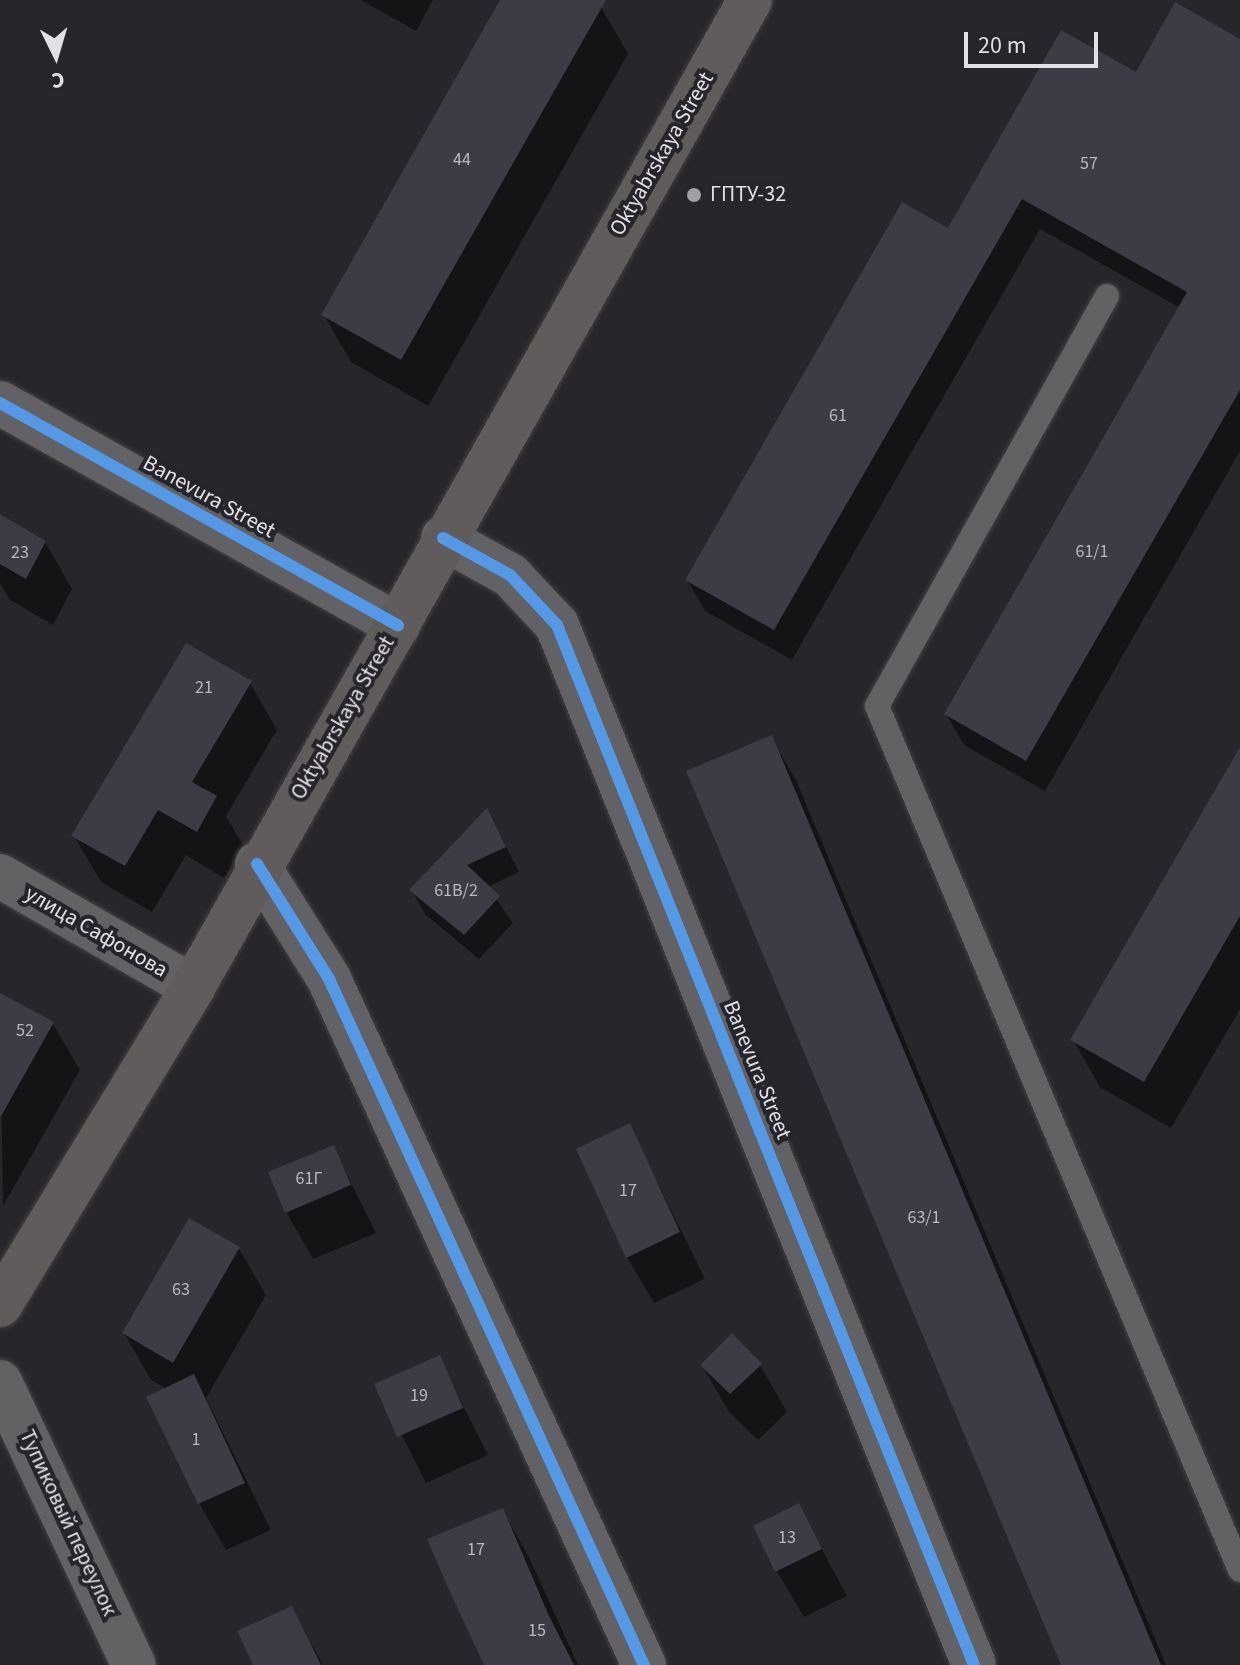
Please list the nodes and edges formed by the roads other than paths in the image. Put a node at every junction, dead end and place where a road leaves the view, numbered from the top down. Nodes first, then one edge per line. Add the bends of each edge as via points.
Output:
1 (750, 0) edge
2 (1107, 296) dead end
3 (0, 403) edge
4 (443, 538) junction
5 (398, 625) junction
6 (257, 864) junction
7 (0, 876) edge
8 (193, 987) junction
9 (2, 1298) edge
10 (0, 1382) edge
11 (1240, 1570) edge
12 (134, 1665) edge
13 (644, 1665) edge
14 (974, 1665) edge

1 - 4 main road, Oktyabrskaya Street
2 - 11 lane via 877,706
3 - 5 street, Banevura Street
4 - 5 main road, Oktyabrskaya Street
4 - 14 street, Banevura Street via 510,575 557,625
5 - 6 main road, Oktyabrskaya Street
6 - 8 main road, Oktyabrskaya Street
6 - 13 street via 329,979
7 - 8 street, улица Сафонова
8 - 9 main road, Oktyabrskaya Street
10 - 12 street, Тупиковый переулок

